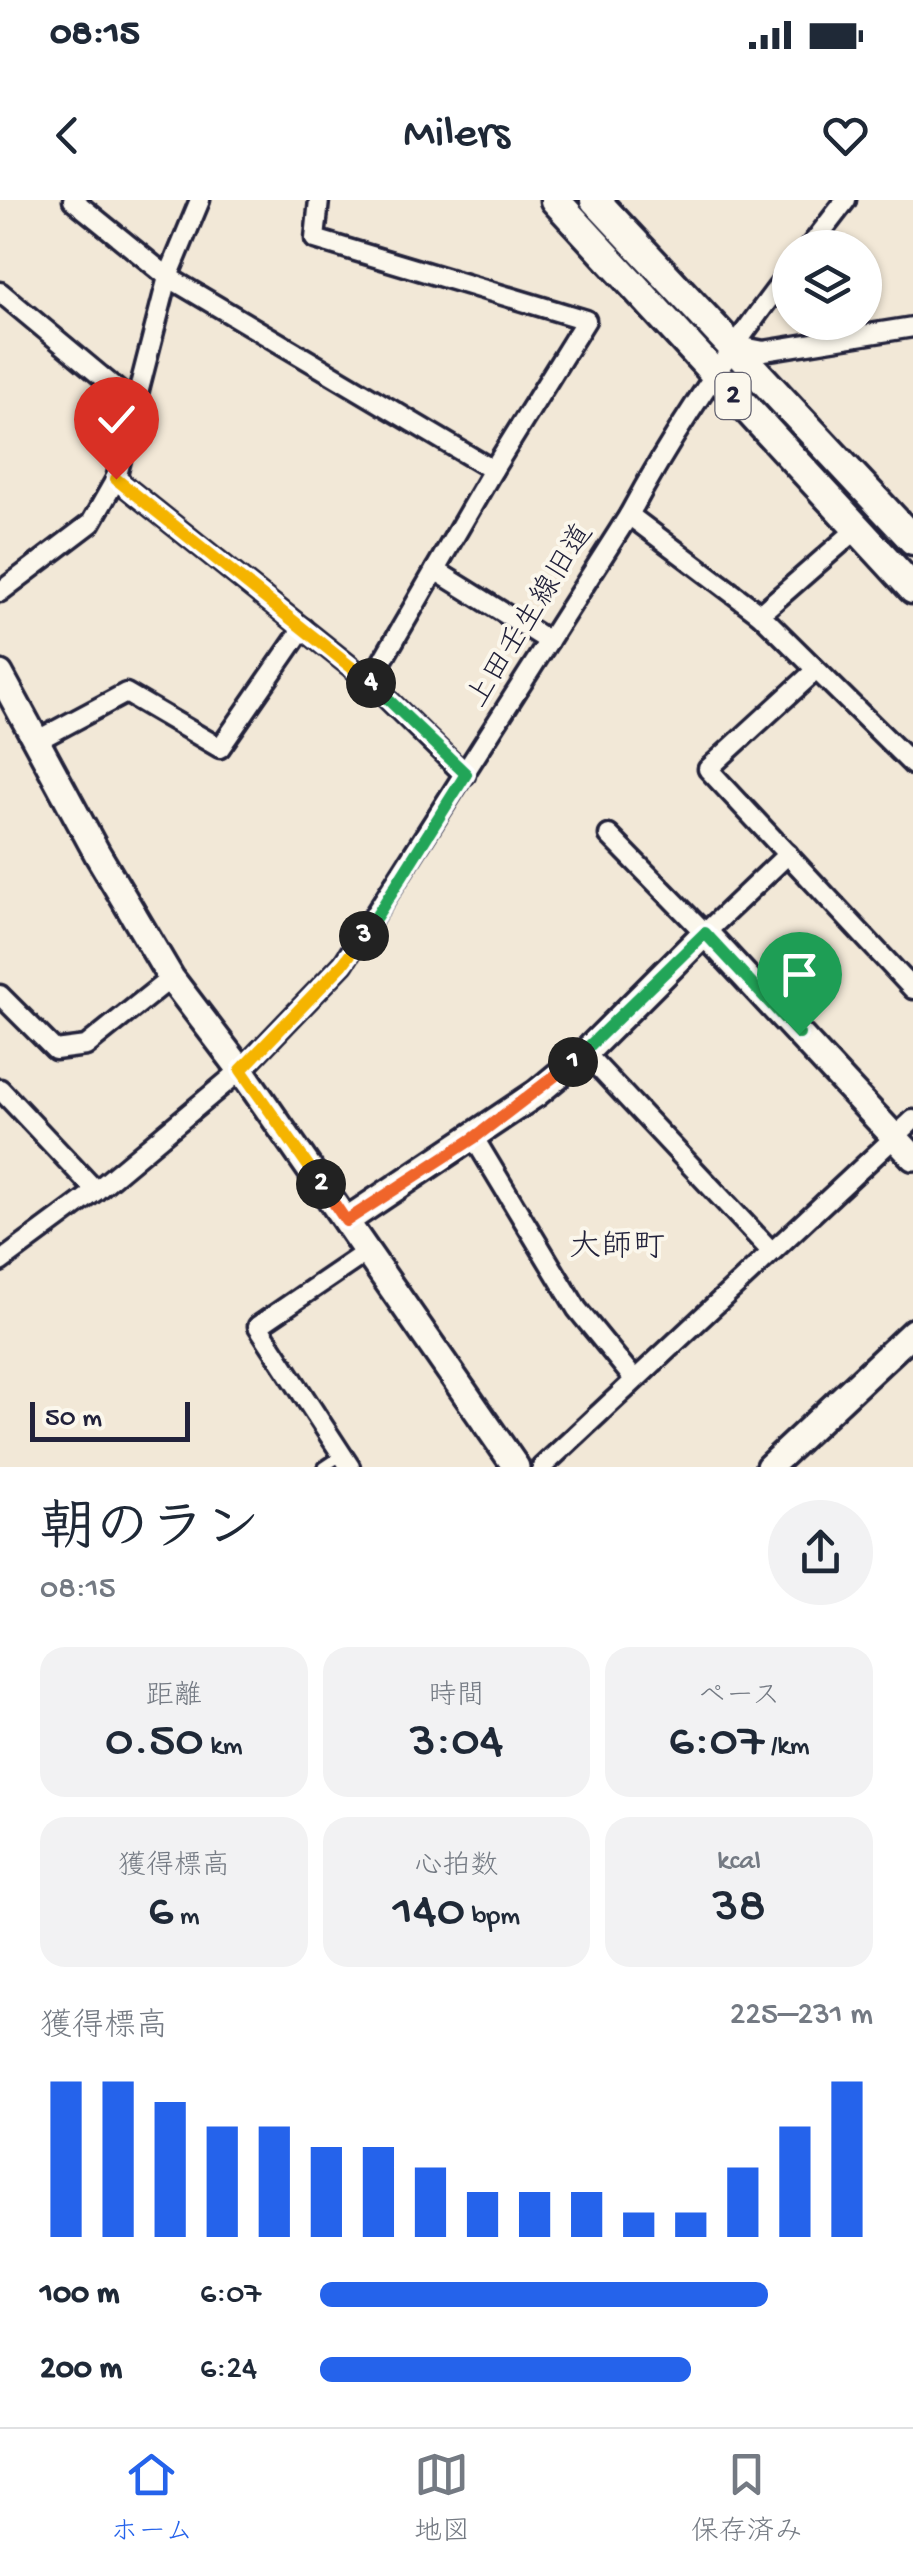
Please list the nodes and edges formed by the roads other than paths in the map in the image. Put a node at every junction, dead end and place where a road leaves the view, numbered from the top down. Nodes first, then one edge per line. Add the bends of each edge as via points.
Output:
1 (73, 200) edge
2 (200, 200) edge
3 (319, 200) edge
4 (556, 200) edge
5 (596, 200) edge
6 (846, 200) edge
7 (822, 230) edge
8 (168, 277) junction
9 (0, 292) edge
10 (772, 295) edge
11 (913, 327) edge
12 (733, 345) junction
13 (714, 375) junction
14 (132, 402) junction
15 (492, 470) junction
16 (116, 479) junction
17 (628, 515) junction
18 (857, 529) junction
19 (913, 540) edge
20 (435, 570) junction
21 (913, 589) edge
22 (0, 592) edge
23 (760, 614) junction
24 (303, 628) junction
25 (549, 641) junction
26 (816, 670) junction
27 (0, 674) edge
28 (370, 682) junction
29 (36, 742) junction
30 (913, 765) edge
31 (466, 774) junction
32 (609, 835) dead end
33 (788, 854) junction
34 (705, 933) junction
35 (171, 978) junction
36 (913, 989) edge
37 (0, 994) edge
38 (584, 1052) junction
39 (241, 1070) junction
40 (0, 1089) edge
41 (903, 1128) edge
42 (474, 1138) junction
43 (913, 1158) edge
44 (96, 1191) junction
45 (346, 1221) junction
46 (770, 1250) junction
47 (368, 1251) junction
48 (0, 1262) edge
49 (913, 1332) edge
50 (634, 1379) junction
51 (346, 1461) edge
52 (324, 1467) edge
53 (516, 1467) edge
54 (542, 1467) edge
55 (769, 1467) edge

1 - 8 street
2 - 8 street
3 - 15 street via 316,240 586,320
4 - 13 main road, 2
5 - 12 main road, 2
6 - 7 street
8 - 14 street
8 - 15 street
9 - 14 street
10 - 12 street, 上田壬生線旧道
11 - 12 street via 764,351
12 - 13 street, 上田壬生線旧道
12 - 19 main road, 2
13 - 17 street, 上田壬生線旧道
13 - 18 main road, 2
14 - 16 street
15 - 20 street
16 - 22 street via 92,523
16 - 24 street
17 - 23 street
17 - 25 street, 上田壬生線旧道
18 - 21 main road, 2
18 - 23 street
20 - 25 street
20 - 28 street
23 - 26 street
24 - 28 street
24 - 29 street via 220,748 126,693
25 - 31 street, 上田壬生線旧道
26 - 30 street
26 - 33 street via 708,769
27 - 29 street
28 - 31 street
29 - 35 street
31 - 39 street, 上田壬生線旧道 via 343,964
32 - 34 street
33 - 34 street
33 - 36 street
34 - 38 street
34 - 41 street
35 - 37 street via 86,1046 55,1050
35 - 39 street
38 - 42 street
38 - 46 street
39 - 44 street, 上田壬生線旧道
39 - 45 street
40 - 44 street
41 - 43 street
41 - 46 street
42 - 45 street
42 - 50 street via 577,1309
44 - 48 street, 上田壬生線旧道
45 - 47 street
46 - 50 street
47 - 51 street via 258,1326
47 - 53 street
49 - 55 street
50 - 54 street
51 - 52 lane

